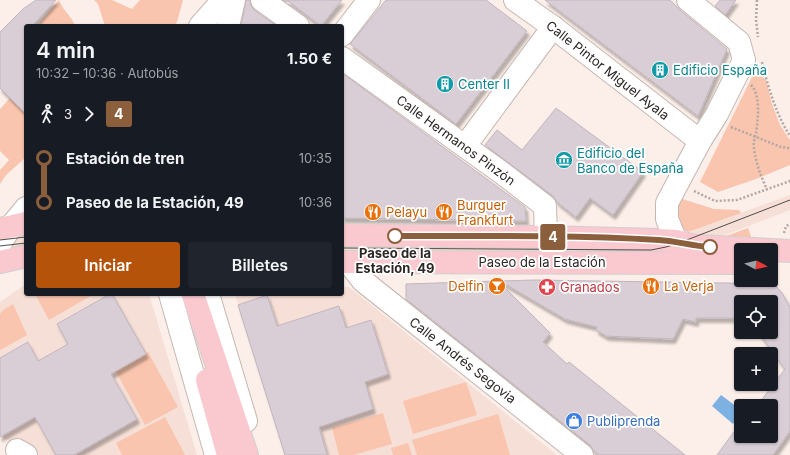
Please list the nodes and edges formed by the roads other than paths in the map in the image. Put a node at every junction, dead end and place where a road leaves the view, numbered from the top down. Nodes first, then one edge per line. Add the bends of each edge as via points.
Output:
1 (223, 0) edge
2 (234, 0) edge
3 (262, 0) edge
4 (369, 0) edge
5 (515, 0) edge
6 (694, 2) edge
7 (207, 17) edge
8 (228, 24) edge
9 (295, 24) edge
10 (553, 28) junction
11 (344, 31) edge
12 (344, 59) edge
13 (700, 141) junction
14 (465, 146) junction
15 (24, 211) edge
16 (13, 226) edge
17 (344, 236) edge
18 (546, 237) junction
19 (676, 241) junction
20 (787, 242) edge
21 (0, 244) edge
22 (24, 256) edge
23 (0, 262) edge
24 (345, 262) edge
25 (734, 263) edge
26 (778, 263) edge
27 (790, 263) edge
28 (171, 296) edge
29 (184, 296) edge
30 (195, 296) edge
31 (209, 296) edge
32 (575, 452) edge
33 (216, 455) edge
34 (228, 455) edge
35 (247, 455) edge
36 (255, 455) edge

1 - 7 street
2 - 8 street
3 - 9 street
4 - 11 street
5 - 10 street, Calle Pintor Miguel Ayala
6 - 13 street via 739,42 744,60 717,114
10 - 13 street, Calle Pintor Miguel Ayala
10 - 14 street
12 - 14 street, Calle Hermanos Pinzón
13 - 19 street via 667,203 666,219
14 - 18 street, Calle Hermanos Pinzón via 545,206
15 - 16 street
16 - 21 street
17 - 18 main road, Paseo de la Estación
18 - 19 main road, Paseo de la Estación
19 - 20 main road, Paseo de la Estación via 696,246
22 - 23 main road
24 - 25 main road, Paseo de la Estación
24 - 32 street, Calle Andrés Segovia via 369,286
26 - 27 main road
28 - 33 street
29 - 34 main road
30 - 35 main road
31 - 36 street

